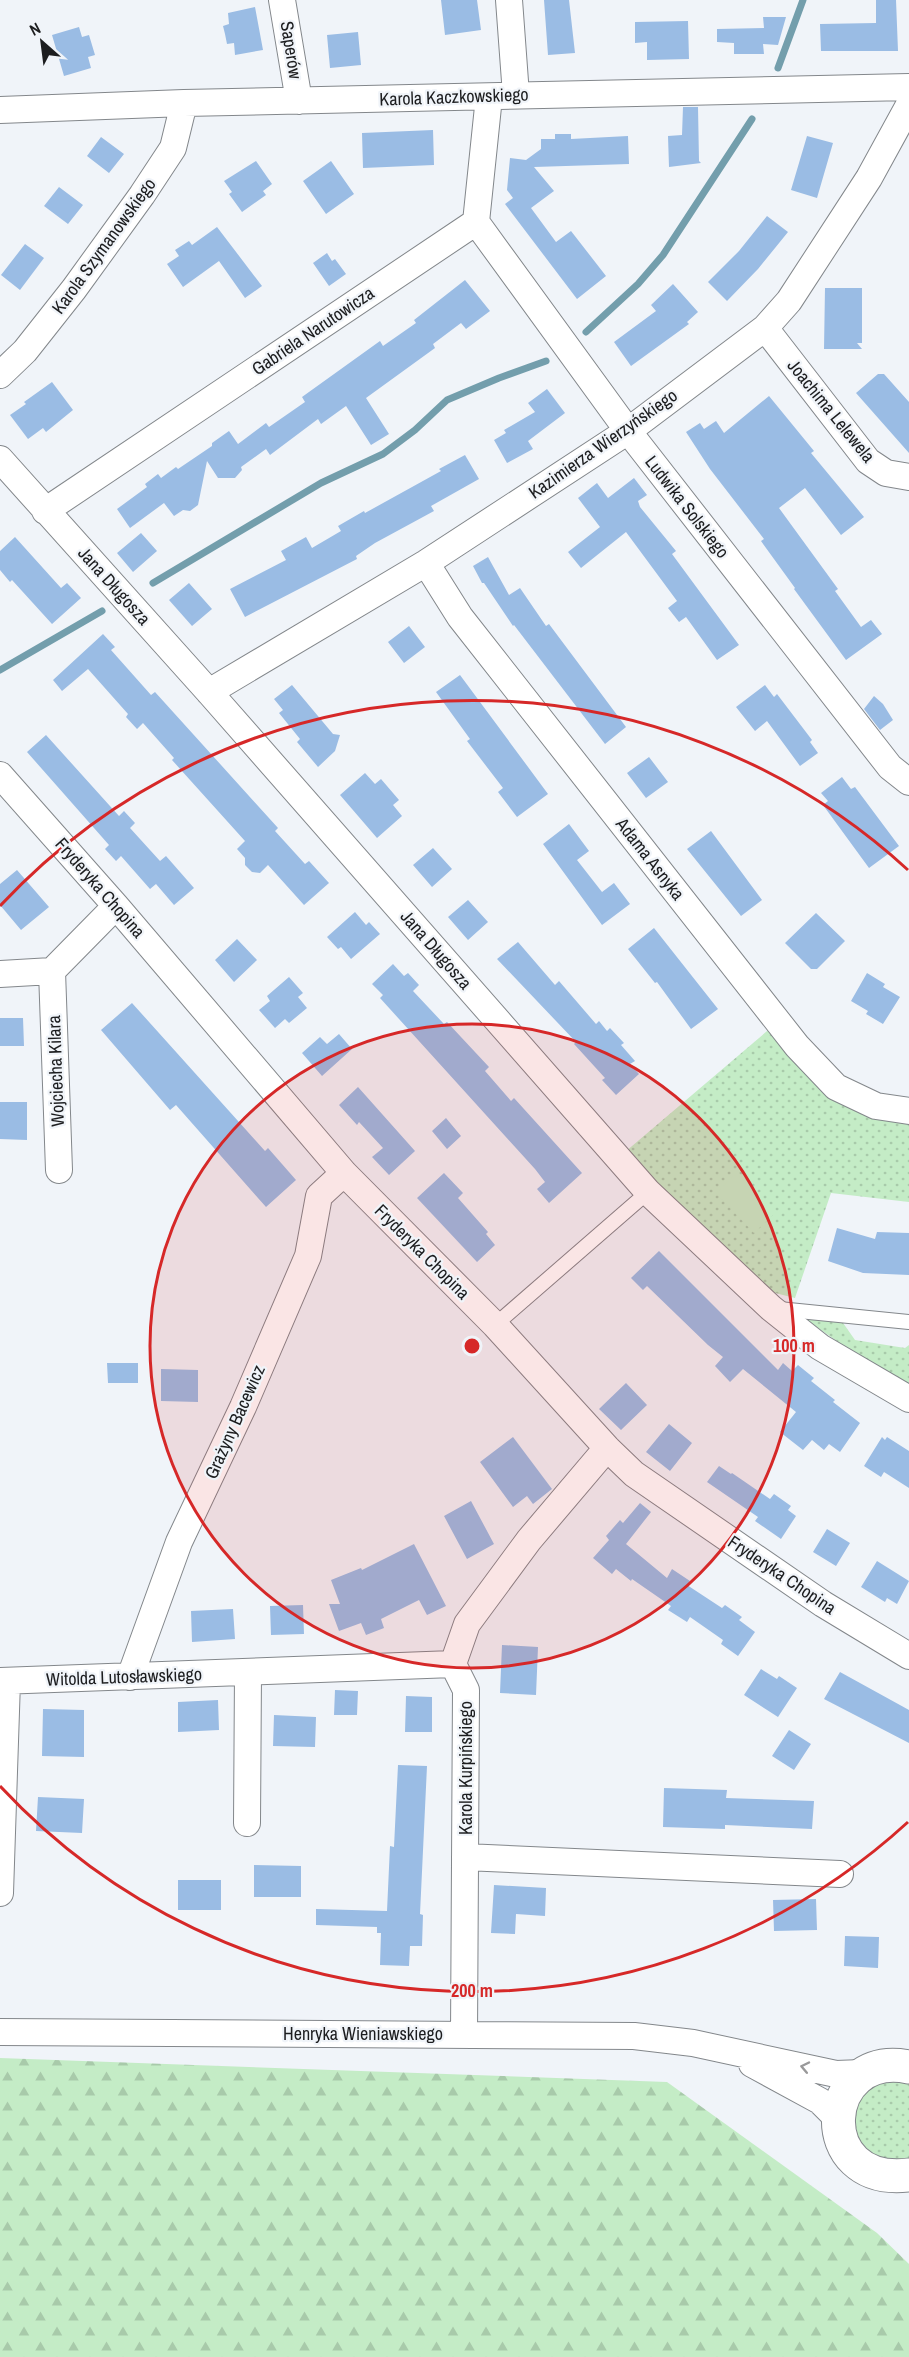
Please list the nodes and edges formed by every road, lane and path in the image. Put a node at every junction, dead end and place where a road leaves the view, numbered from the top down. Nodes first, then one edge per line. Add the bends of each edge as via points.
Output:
1 (282, 0) edge
2 (509, 0) edge
3 (909, 87) edge
4 (516, 95) junction
5 (489, 97) junction
6 (299, 100) junction
7 (184, 103) junction
8 (909, 105) edge
9 (0, 110) edge
10 (476, 222) junction
11 (765, 328) junction
12 (0, 375) edge
13 (627, 430) junction
14 (0, 459) edge
15 (909, 477) edge
16 (45, 511) junction
17 (426, 564) junction
18 (209, 692) junction
19 (0, 775) edge
20 (909, 782) edge
21 (116, 906) junction
22 (52, 971) junction
23 (0, 974) edge
24 (909, 1111) edge
25 (59, 1170) dead end
26 (344, 1173) junction
27 (648, 1192) junction
28 (771, 1308) junction
29 (909, 1322) edge
30 (495, 1326) junction
31 (909, 1399) edge
32 (607, 1448) junction
33 (909, 1656) edge
34 (453, 1664) junction
35 (248, 1673) junction
36 (130, 1677) junction
37 (4, 1681) edge
38 (247, 1823) dead end
39 (465, 1857) junction
40 (840, 1874) dead end
41 (0, 1893) edge
42 (0, 2032) edge
43 (464, 2035) junction
44 (725, 2050) junction
45 (909, 2067) edge
46 (862, 2073) junction
47 (837, 2118) junction
48 (909, 2175) edge

1 - 6 street, Saperów
2 - 4 street
3 - 4 street, Karola Kaczkowskiego
4 - 5 street, Karola Kaczkowskiego
5 - 6 street, Karola Kaczkowskiego
5 - 10 street
6 - 7 street, Karola Kaczkowskiego
7 - 9 street, Karola Kaczkowskiego
7 - 12 street, Karola Szymanowskiego via 173,148 142,195 25,351
8 - 11 street, Kazimierza Wierzyńskiego via 869,178 789,300
10 - 13 street, Ludwika Solskiego
10 - 16 street, Gabriela Narutowicza
11 - 13 street, Kazimierza Wierzyńskiego
11 - 15 street, Joachima Lelewela via 868,461 886,473
13 - 17 street, Kazimierza Wierzyńskiego
13 - 20 street, Ludwika Solskiego via 890,767
14 - 16 street, Jana Długosza
16 - 18 street, Jana Długosza
17 - 18 street, Kazimierza Wierzyńskiego
17 - 24 street, Adama Asnyka via 467,627 797,1046 836,1086 876,1106
18 - 27 street, Jana Długosza
19 - 21 street, Fryderyka Chopina
21 - 22 street
21 - 26 street, Fryderyka Chopina
22 - 23 street
22 - 25 street, Wojciecha Kilara
26 - 30 street, Fryderyka Chopina
26 - 36 street, Grażyny Bacewicz via 319,1196 308,1256 179,1542
27 - 28 street, Jana Długosza
27 - 30 lane
28 - 29 lane
28 - 31 street, Jana Długosza via 820,1347
30 - 32 street, Fryderyka Chopina
32 - 33 street, Fryderyka Chopina via 634,1474 823,1604
32 - 34 street via 529,1540 467,1624
34 - 35 street, Witolda Lutosławskiego
34 - 39 street, Karola Kurpińskiego via 466,1690
35 - 36 street, Witolda Lutosławskiego
35 - 38 street
36 - 37 street, Witolda Lutosławskiego
37 - 41 street
39 - 40 street
39 - 43 street, Karola Kurpińskiego
42 - 43 street, Henryka Wieniawskiego
43 - 44 street, Henryka Wieniawskiego via 634,2036
46 -> 44 street, Henryka Wieniawskiego via 836,2074
44 - 47 street, Henryka Wieniawskiego via 820,2101
45 - 46 street via 879,2066
46 - 47 street via 841,2101
47 - 48 street via 846,2152 858,2165 891,2178

